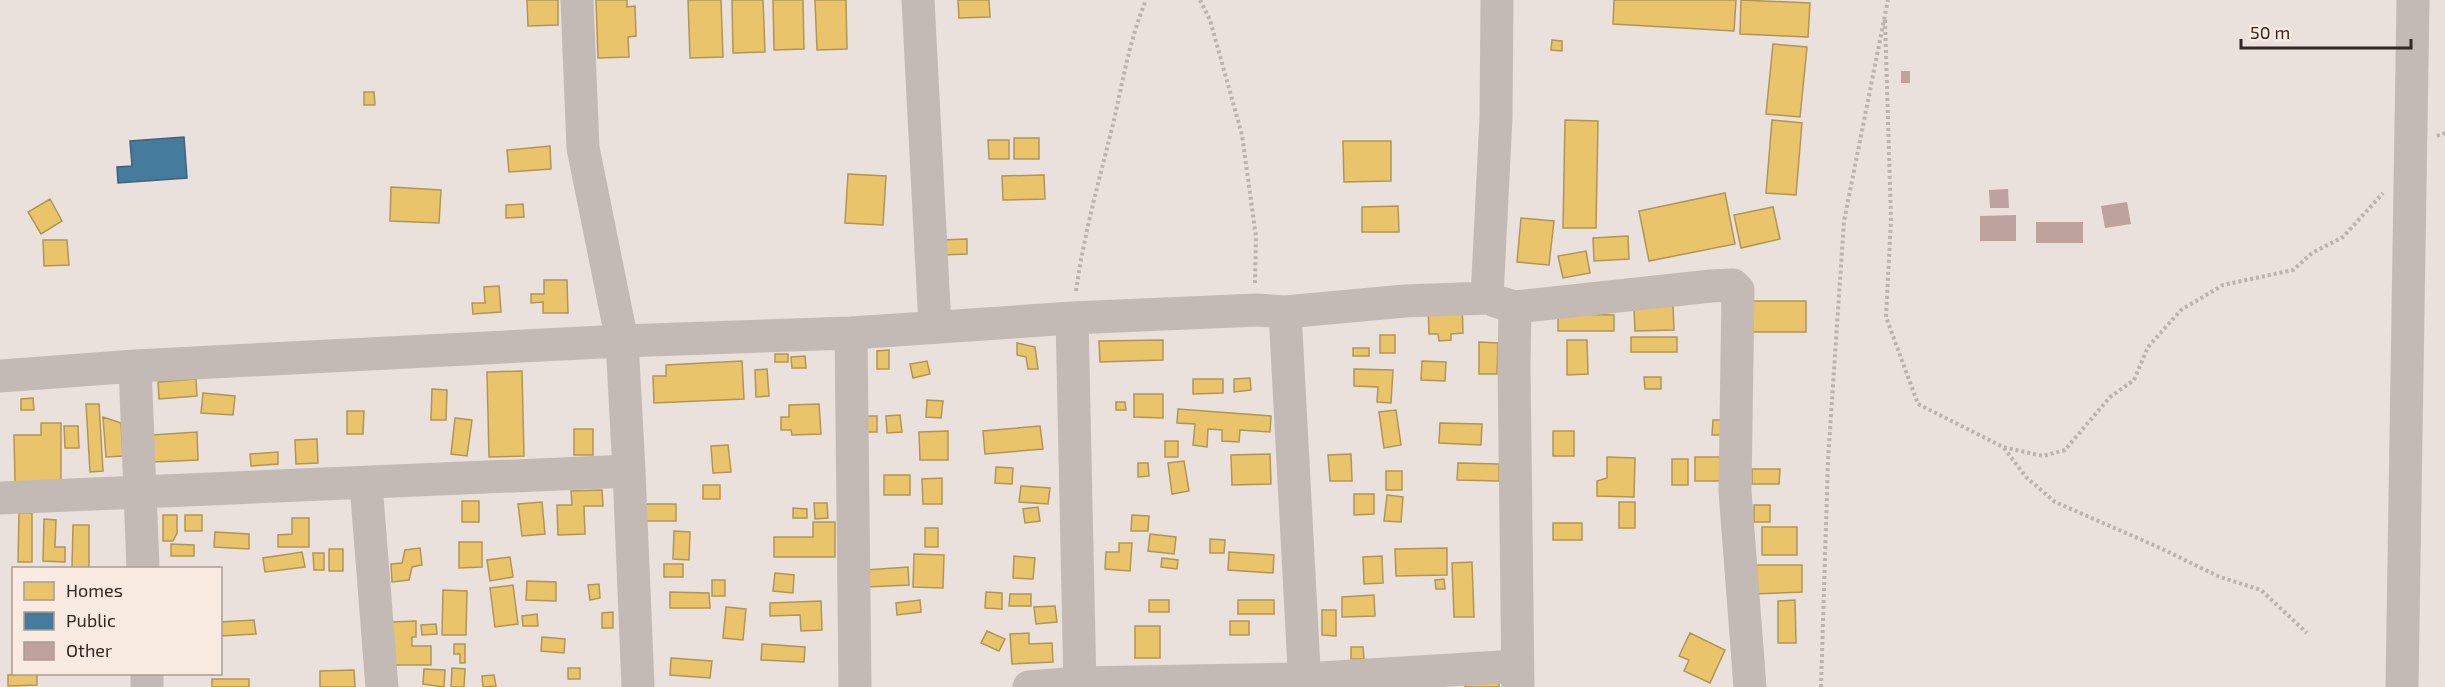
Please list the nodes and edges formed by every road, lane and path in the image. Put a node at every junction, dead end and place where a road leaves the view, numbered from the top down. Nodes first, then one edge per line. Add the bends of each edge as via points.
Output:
1 (577, 0) edge
2 (918, 0) edge
3 (1146, 0) edge
4 (1200, 0) edge
5 (1497, 0) edge
6 (1888, 0) edge
7 (2413, 0) edge
8 (1885, 20) junction
9 (2445, 133) edge
10 (2410, 157) junction
11 (2385, 190) dead end
12 (1502, 302) junction
13 (1271, 311) junction
14 (1072, 318) junction
15 (935, 327) junction
16 (850, 333) junction
17 (622, 341) junction
18 (135, 366) junction
19 (0, 376) edge
20 (2003, 447) junction
21 (629, 471) junction
22 (366, 484) junction
23 (141, 494) junction
24 (0, 498) edge
25 (143, 567) edge
26 (2307, 633) dead end
27 (1517, 676) edge
28 (1305, 683) edge
29 (1080, 685) edge
30 (382, 687) edge
31 (638, 687) edge
32 (855, 687) edge
33 (1029, 687) edge
34 (1750, 687) edge
35 (1821, 687) edge
36 (2402, 687) edge

1 - 17 street via 583,148
2 - 15 street
3 - 14 path via 1084,242
4 - 13 path via 1242,135 1256,237 1254,274
5 - 12 street
6 - 8 path
7 - 10 street
8 - 20 path via 1891,219 1886,317 1918,404
8 - 35 path via 1844,221 1828,460
9 - 10 path via 2424,142
10 - 36 street
11 - 20 path via 2343,237 2312,253 2294,270 2223,285 2181,310 2148,347 2134,380 2110,397 2065,450 2043,456
12 - 13 street via 1405,301
12 - 27 street via 1514,366
12 - 34 street via 1711,286 1733,285 1738,290 1735,491
13 - 14 street
13 - 28 street
14 - 15 street
14 - 29 street
15 - 16 street
16 - 17 street
16 - 32 street
17 - 18 street
17 - 21 street
18 - 19 street
18 - 23 street
20 - 26 path via 2026,477 2055,502 2220,577 2261,590
21 - 22 street
21 - 31 street
22 - 23 street
22 - 30 street
23 - 24 street
23 - 25 street
27 - 28 street
28 - 29 street
29 - 33 street

